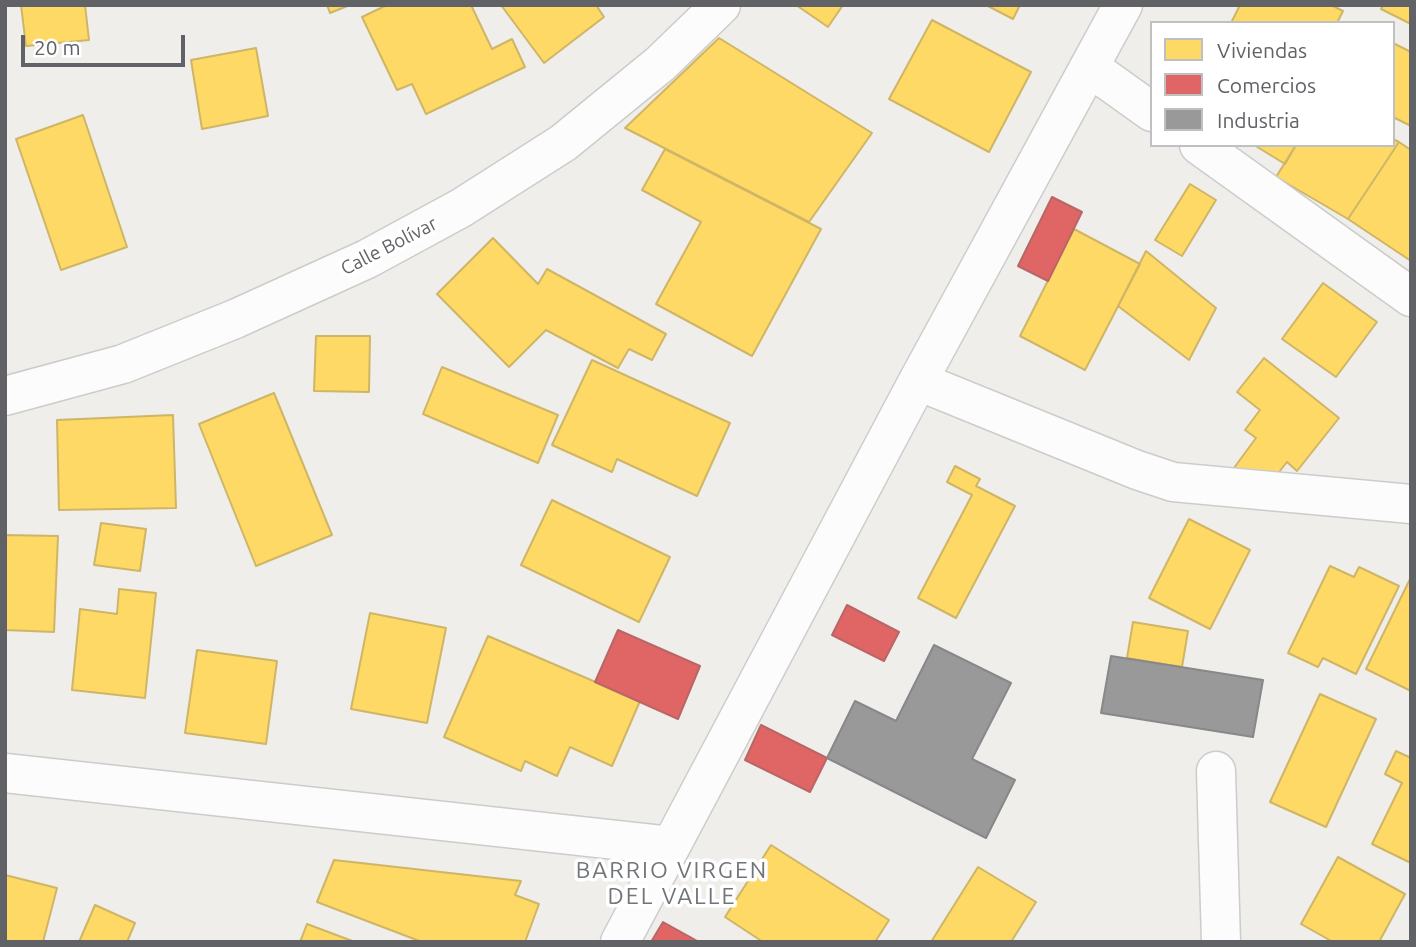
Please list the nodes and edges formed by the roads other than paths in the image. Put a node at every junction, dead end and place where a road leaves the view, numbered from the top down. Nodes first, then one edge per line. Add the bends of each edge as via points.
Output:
1 (721, 5) edge
2 (1123, 5) edge
3 (1089, 67) junction
4 (1150, 111) edge
5 (1202, 147) edge
6 (1411, 297) edge
7 (918, 381) junction
8 (5, 396) edge
9 (1411, 504) edge
10 (1216, 771) dead end
11 (5, 773) edge
12 (671, 846) junction
13 (620, 942) edge
14 (1221, 942) edge

1 - 8 street, Calle Bolívar via 660,64 563,143 461,208 367,259 235,319 123,364
2 - 3 street
3 - 4 street
3 - 7 street
5 - 6 street
7 - 9 street via 1173,482
7 - 12 street
10 - 14 street
11 - 12 street
12 - 13 street

